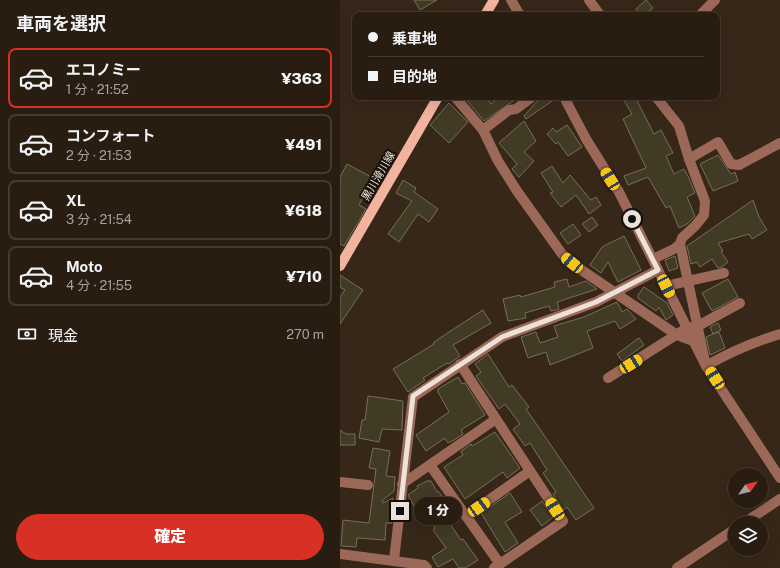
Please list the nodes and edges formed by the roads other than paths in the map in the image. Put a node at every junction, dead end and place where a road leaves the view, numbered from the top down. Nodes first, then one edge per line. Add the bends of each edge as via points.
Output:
1 (494, 0) edge
2 (511, 0) edge
3 (589, 0) edge
4 (715, 0) edge
5 (487, 12) edge
6 (518, 12) edge
7 (598, 12) edge
8 (703, 12) edge
9 (436, 100) edge
10 (458, 100) edge
11 (528, 100) edge
12 (566, 100) edge
13 (658, 100) edge
14 (483, 130) junction
15 (780, 143) edge
16 (689, 159) junction
17 (680, 244) junction
18 (653, 259) junction
19 (340, 266) edge
20 (658, 270) junction
21 (724, 274) dead end
22 (688, 281) junction
23 (666, 286) junction
24 (615, 293) junction
25 (740, 303) dead end
26 (698, 326) junction
27 (687, 328) junction
28 (780, 334) edge
29 (678, 335) junction
30 (693, 341) junction
31 (460, 364) junction
32 (706, 366) junction
33 (608, 378) dead end
34 (496, 420) junction
35 (430, 465) junction
36 (530, 472) junction
37 (780, 478) edge
38 (340, 482) edge
39 (402, 484) junction
40 (368, 485) dead end
41 (780, 499) edge
42 (466, 516) junction
43 (754, 516) edge
44 (728, 534) edge
45 (340, 554) edge
46 (394, 560) junction
47 (497, 566) edge
48 (427, 568) edge
49 (677, 568) edge

1 - 5 main road
2 - 6 street
3 - 7 street
4 - 8 street
9 - 19 main road, 黒川滑川線
10 - 14 street
11 - 14 street via 516,109 509,110
12 - 18 street
13 - 16 street via 679,126
14 - 24 street via 517,191 557,248 583,271
15 - 16 street via 739,165 731,164 718,142
16 - 17 street via 706,201 704,215 682,238
17 - 18 street
17 - 22 street
18 - 20 street
20 - 23 street
20 - 24 street
21 - 22 street
22 - 23 street
22 - 26 street
23 - 27 street
24 - 29 street
24 - 31 street via 502,337
25 - 26 street
26 - 27 street
26 - 32 street
27 - 29 street
27 - 30 street
28 - 32 street via 728,353
29 - 30 street
29 - 33 street
30 - 32 street
31 - 34 street
31 - 39 street via 413,396
32 - 37 street
34 - 35 street
34 - 36 street
35 - 39 street
35 - 42 street
36 - 42 street
36 - 47 street via 563,521
38 - 40 street
39 - 46 street
41 - 43 street
42 - 47 street
44 - 49 street
45 - 46 street
46 - 48 street via 424,565

